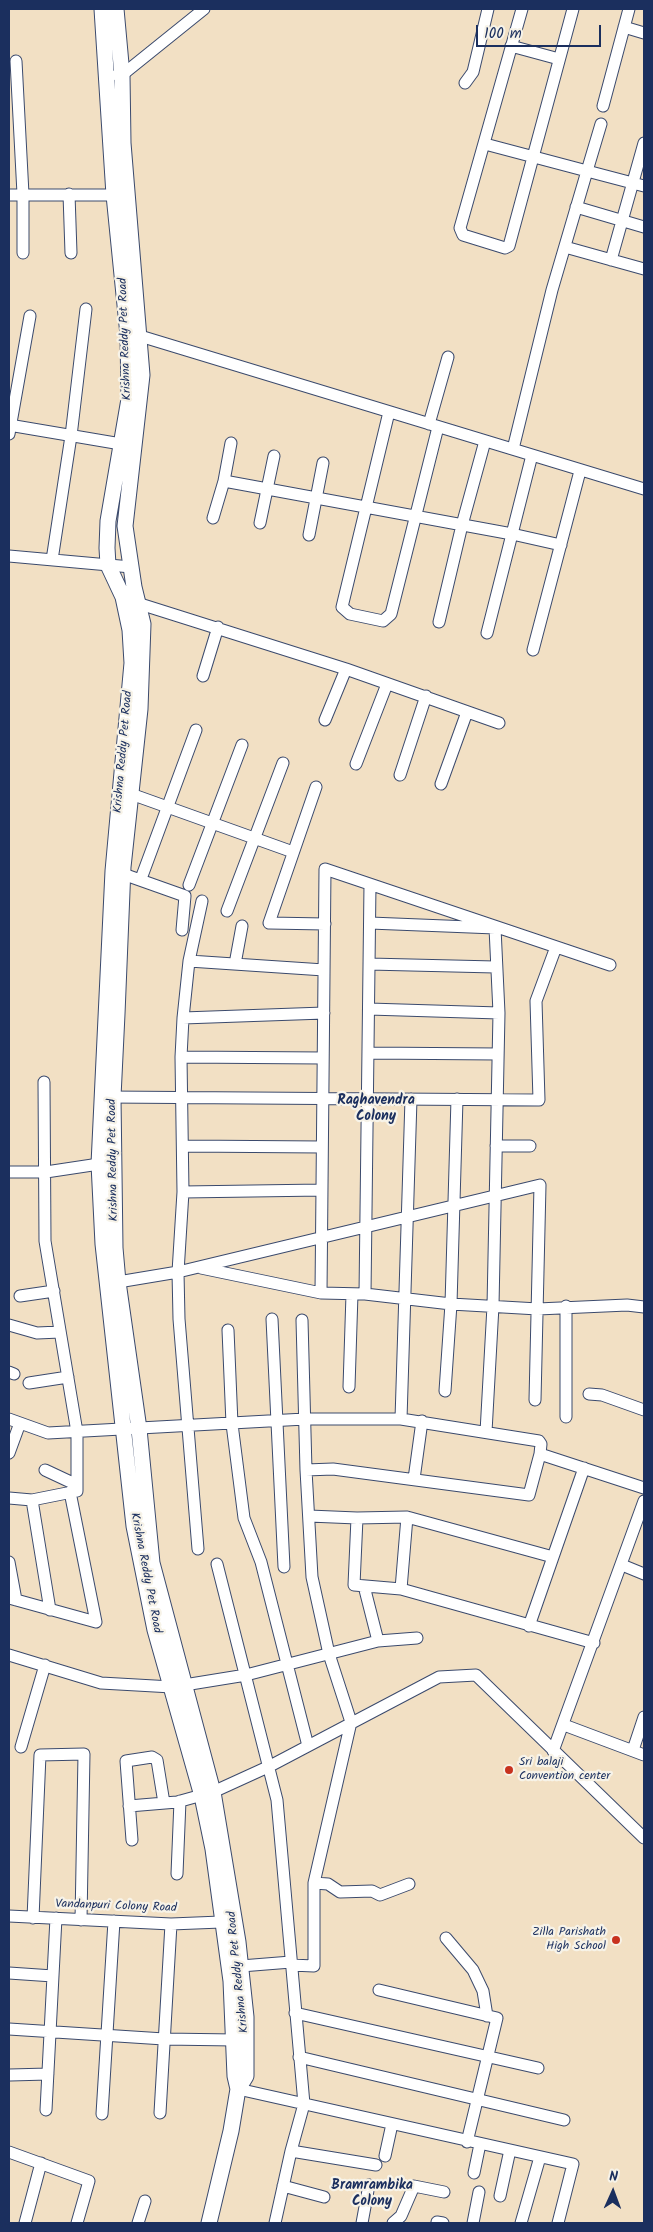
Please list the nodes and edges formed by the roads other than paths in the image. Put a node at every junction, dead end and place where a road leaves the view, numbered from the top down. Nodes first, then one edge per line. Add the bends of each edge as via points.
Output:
1 (102, 9) edge
2 (116, 9) edge
3 (204, 9) edge
4 (488, 9) edge
5 (522, 9) edge
6 (573, 9) edge
7 (628, 9) edge
8 (624, 28) junction
9 (644, 33) edge
10 (511, 46) junction
11 (559, 59) junction
12 (16, 61) dead end
13 (122, 75) junction
14 (106, 76) junction
15 (466, 82) dead end
16 (603, 106) dead end
17 (601, 124) dead end
18 (644, 143) edge
19 (485, 144) junction
20 (532, 158) junction
21 (587, 171) junction
22 (632, 183) junction
23 (644, 186) edge
24 (23, 194) junction
25 (69, 194) junction
26 (9, 195) edge
27 (114, 195) junction
28 (576, 208) junction
29 (622, 221) junction
30 (644, 227) edge
31 (565, 247) junction
32 (23, 253) dead end
33 (71, 254) dead end
34 (611, 260) junction
35 (644, 269) edge
36 (86, 309) dead end
37 (30, 316) dead end
38 (140, 336) junction
39 (448, 356) dead end
40 (390, 412) junction
41 (433, 425) junction
42 (9, 428) edge
43 (71, 436) junction
44 (485, 441) junction
45 (122, 444) junction
46 (231, 444) dead end
47 (513, 449) junction
48 (532, 455) junction
49 (274, 456) dead end
50 (323, 463) dead end
51 (580, 471) junction
52 (224, 481) junction
53 (644, 489) edge
54 (268, 490) junction
55 (316, 498) junction
56 (368, 508) junction
57 (416, 516) junction
58 (213, 518) dead end
59 (108, 521) junction
60 (126, 522) junction
61 (260, 523) dead end
62 (462, 525) junction
63 (512, 534) junction
64 (309, 535) dead end
65 (561, 545) junction
66 (9, 556) edge
67 (52, 560) junction
68 (108, 565) junction
69 (131, 567) junction
70 (137, 603) junction
71 (439, 622) dead end
72 (218, 628) junction
73 (487, 633) dead end
74 (533, 650) dead end
75 (346, 669) junction
76 (203, 676) dead end
77 (387, 684) junction
78 (426, 696) junction
79 (467, 712) junction
80 (325, 720) dead end
81 (499, 723) dead end
82 (196, 730) dead end
83 (242, 744) dead end
84 (283, 763) dead end
85 (356, 764) dead end
86 (400, 775) dead end
87 (442, 784) dead end
88 (316, 787) dead end
89 (131, 794) junction
90 (167, 808) junction
91 (212, 824) junction
92 (255, 838) junction
93 (293, 852) junction
94 (123, 874) junction
95 (142, 876) dead end
96 (370, 884) junction
97 (189, 885) dead end
98 (202, 902) dead end
99 (228, 911) dead end
100 (370, 923) junction
101 (325, 924) junction
102 (242, 926) dead end
103 (495, 928) junction
104 (182, 930) dead end
105 (556, 947) junction
106 (189, 961) junction
107 (235, 964) junction
108 (369, 964) junction
109 (610, 965) dead end
110 (495, 967) junction
111 (324, 970) junction
112 (369, 1009) junction
113 (324, 1013) junction
114 (499, 1013) junction
115 (183, 1018) junction
116 (368, 1052) junction
117 (498, 1054) junction
118 (181, 1057) junction
119 (323, 1058) junction
120 (44, 1082) dead end
121 (107, 1097) junction
122 (182, 1098) junction
123 (323, 1098) junction
124 (368, 1099) junction
125 (411, 1099) junction
126 (457, 1099) junction
127 (497, 1100) junction
128 (184, 1146) junction
129 (496, 1146) junction
130 (530, 1146) dead end
131 (322, 1147) junction
132 (99, 1164) junction
133 (9, 1172) edge
134 (46, 1172) junction
135 (322, 1190) junction
136 (183, 1192) junction
137 (495, 1195) junction
138 (454, 1205) junction
139 (409, 1216) junction
140 (366, 1226) junction
141 (321, 1237) junction
142 (196, 1268) junction
143 (178, 1272) junction
144 (118, 1282) junction
145 (54, 1292) junction
146 (321, 1293) junction
147 (352, 1294) junction
148 (365, 1294) junction
149 (20, 1296) dead end
150 (406, 1299) junction
151 (451, 1304) junction
152 (493, 1306) junction
153 (566, 1306) junction
154 (644, 1308) edge
155 (538, 1309) junction
156 (272, 1319) dead end
157 (302, 1320) dead end
158 (9, 1325) edge
159 (228, 1330) dead end
160 (60, 1332) junction
161 (68, 1378) junction
162 (30, 1383) dead end
163 (349, 1387) dead end
164 (445, 1391) dead end
165 (589, 1394) dead end
166 (535, 1400) dead end
167 (644, 1410) edge
168 (566, 1417) dead end
169 (305, 1419) junction
170 (401, 1419) junction
171 (14, 1421) edge
172 (276, 1421) junction
173 (422, 1421) junction
174 (232, 1424) junction
175 (189, 1426) junction
176 (132, 1429) junction
177 (77, 1432) junction
178 (486, 1432) junction
179 (9, 1453) edge
180 (540, 1454) junction
181 (584, 1468) junction
182 (44, 1470) dead end
183 (306, 1470) junction
184 (414, 1479) junction
185 (644, 1488) edge
186 (73, 1489) junction
187 (9, 1498) edge
188 (32, 1500) junction
189 (644, 1501) edge
190 (309, 1516) junction
191 (407, 1517) junction
192 (357, 1518) junction
193 (198, 1549) dead end
194 (553, 1557) junction
195 (9, 1562) edge
196 (217, 1564) dead end
197 (622, 1565) junction
198 (284, 1567) dead end
199 (644, 1574) edge
200 (364, 1586) junction
201 (401, 1589) junction
202 (12, 1599) edge
203 (50, 1610) junction
204 (529, 1626) junction
205 (417, 1638) dead end
206 (378, 1642) junction
207 (594, 1643) junction
208 (329, 1654) junction
209 (9, 1655) edge
210 (45, 1665) junction
211 (287, 1665) junction
212 (246, 1675) junction
213 (179, 1686) junction
214 (644, 1717) edge
215 (351, 1722) junction
216 (564, 1725) junction
217 (308, 1746) junction
218 (21, 1747) dead end
219 (553, 1750) junction
220 (633, 1750) junction
221 (644, 1755) edge
222 (270, 1766) junction
223 (208, 1794) junction
224 (180, 1801) junction
225 (164, 1803) junction
226 (129, 1806) junction
227 (644, 1838) edge
228 (132, 1840) dead end
229 (177, 1874) dead end
230 (314, 1883) junction
231 (409, 1884) dead end
232 (9, 1916) edge
233 (33, 1918) junction
234 (56, 1918) junction
235 (81, 1920) junction
236 (114, 1921) junction
237 (221, 1922) junction
238 (171, 1924) junction
239 (446, 1938) dead end
240 (291, 1964) junction
241 (241, 1966) junction
242 (9, 1973) edge
243 (53, 1976) junction
244 (379, 1990) dead end
245 (295, 2014) junction
246 (487, 2016) junction
247 (9, 2029) edge
248 (50, 2032) junction
249 (107, 2035) junction
250 (164, 2039) junction
251 (235, 2040) junction
252 (488, 2056) junction
253 (299, 2058) junction
254 (538, 2068) dead end
255 (48, 2074) junction
256 (10, 2075) dead end
257 (238, 2089) junction
258 (477, 2099) junction
259 (304, 2104) junction
260 (46, 2110) dead end
261 (160, 2113) dead end
262 (102, 2114) dead end
263 (564, 2120) dead end
264 (392, 2124) junction
265 (467, 2142) junction
266 (480, 2144) junction
267 (510, 2150) junction
268 (291, 2151) junction
269 (9, 2152) edge
270 (385, 2156) dead end
271 (540, 2157) junction
272 (41, 2163) junction
273 (376, 2165) dead end
274 (474, 2173) dead end
275 (370, 2185) dead end
276 (283, 2186) junction
277 (444, 2192) dead end
278 (479, 2192) dead end
279 (324, 2196) dead end
280 (500, 2196) dead end
281 (145, 2200) dead end
282 (25, 2223) edge
283 (77, 2223) edge
284 (138, 2223) edge
285 (209, 2223) edge
286 (275, 2223) edge
287 (362, 2223) edge
288 (393, 2223) edge
289 (474, 2223) edge
290 (521, 2223) edge
291 (558, 2223) edge

1 - 14 main road, Krishna Reddy Pet Road
2 - 13 main road, Krishna Reddy Pet Road
3 - 13 street
4 - 15 street via 473,72
5 - 10 street
6 - 11 street
7 - 8 street
8 - 9 street
8 - 16 street
10 - 11 street
10 - 19 street
11 - 20 street
12 - 24 street
13 - 14 street
13 - 38 main road, Krishna Reddy Pet Road via 124,143
14 - 27 main road, Krishna Reddy Pet Road
17 - 21 street
18 - 22 street
19 - 20 street
19 - 20 street via 460,232 504,248 509,246
20 - 21 street
21 - 22 street
21 - 28 street
22 - 23 street
22 - 29 street
24 - 25 street
24 - 26 street
24 - 32 street
25 - 27 street
25 - 33 street
27 - 45 main road, Krishna Reddy Pet Road via 128,335 129,406
28 - 29 street
28 - 31 street
29 - 30 street
29 - 34 street
31 - 34 street
31 - 47 street
34 - 35 street
36 - 43 street
37 - 42 street
38 - 40 street
38 - 60 main road, Krishna Reddy Pet Road via 142,374
39 - 41 street
40 - 41 street
40 - 56 street
41 - 44 street
41 - 57 street
42 - 43 street
43 - 45 street
43 - 67 street
44 - 47 street
44 - 62 street
45 - 59 main road, Krishna Reddy Pet Road
46 - 52 street
47 - 48 street
48 - 51 street
48 - 63 street
49 - 54 street
50 - 55 street
51 - 53 street
51 - 65 street
52 - 54 street
52 - 58 street
54 - 55 street
54 - 61 street
55 - 56 street
55 - 64 street
56 - 57 street
56 - 57 street via 342,607 350,614 381,621 391,614
57 - 62 street
59 - 60 main road
59 - 68 main road, Krishna Reddy Pet Road
60 - 69 main road, Krishna Reddy Pet Road
62 - 63 street
62 - 71 street
63 - 65 street
63 - 73 street
65 - 74 street
66 - 67 street
67 - 68 street
68 - 69 street
68 - 121 main road, Krishna Reddy Pet Road via 123,597 132,663 113,871
69 - 70 main road, Krishna Reddy Pet Road
70 - 72 street
70 - 89 main road, Krishna Reddy Pet Road via 143,624 140,710
72 - 75 street
72 - 76 street
75 - 77 street
75 - 80 street
77 - 78 street
77 - 85 street
78 - 79 street
78 - 86 street
79 - 81 street
79 - 87 street
82 - 90 street
83 - 91 street
84 - 92 street
88 - 93 street
89 - 90 street
89 - 94 main road, Krishna Reddy Pet Road
90 - 91 street
90 - 95 street
91 - 92 street
91 - 97 street
92 - 93 street
92 - 99 street
93 - 101 street via 270,924
94 - 104 street via 185,896
94 - 121 main road, Krishna Reddy Pet Road
96 - 100 street
96 - 101 street via 325,869
96 - 103 street
98 - 106 street
100 - 103 street
100 - 108 street
101 - 111 street
102 - 107 street
103 - 105 street
103 - 110 street
105 - 109 street
105 - 127 street via 536,1001 539,1100
106 - 107 street
106 - 115 street
107 - 111 street
108 - 110 street
108 - 112 street
110 - 114 street
111 - 113 street
112 - 114 street
112 - 116 street
113 - 115 street
113 - 119 street
114 - 117 street
115 - 118 street
116 - 117 street
116 - 124 street
117 - 127 street
118 - 119 street
118 - 122 street
119 - 123 street
120 - 134 street
121 - 122 street
121 - 132 main road, Krishna Reddy Pet Road
121 - 144 main road, Krishna Reddy Pet Road
122 - 123 street
122 - 128 street
123 - 124 street
123 - 131 street
124 - 125 street
124 - 140 street
125 - 126 street
125 - 139 street
126 - 127 street
126 - 138 street
127 - 129 street
128 - 131 street
128 - 136 street
129 - 130 street
129 - 137 street
131 - 135 street
132 - 134 street
132 - 176 main road, Krishna Reddy Pet Road via 103,1244
133 - 134 street
134 - 145 street via 45,1241
135 - 136 street
135 - 141 street
136 - 143 street
137 - 138 street
137 - 152 street
137 - 155 street via 540,1185
138 - 139 street
138 - 151 street
139 - 140 street
139 - 150 street
140 - 141 street
140 - 148 street
141 - 142 street
141 - 146 street
142 - 143 street
142 - 146 street
143 - 144 street
143 - 175 street
144 - 176 main road, Krishna Reddy Pet Road
145 - 149 street
145 - 160 street
146 - 147 street
147 - 148 street
147 - 163 street
148 - 150 street
150 - 151 street
150 - 170 street
151 - 152 street
151 - 164 street
152 - 155 street
152 - 178 street
153 - 154 street via 627,1305
153 - 155 street
153 - 168 street
155 - 166 street
156 - 172 street
157 - 169 street
158 - 160 street via 38,1333
159 - 174 street
160 - 161 street
161 - 162 street
161 - 177 street
165 - 167 street via 602,1395
169 - 170 street
169 - 172 street
169 - 183 street
170 - 173 street
171 - 177 street via 48,1433
171 - 179 street
172 - 174 street
172 - 198 street
173 - 178 street
173 - 184 street
174 - 175 street
174 - 211 street via 244,1518 261,1562
175 - 176 street
175 - 193 street
176 - 177 street
176 - 213 main road, Krishna Reddy Pet Road via 152,1564
177 - 186 street
178 - 180 street via 539,1441
180 - 181 street
180 - 184 street via 529,1495
181 - 185 street
181 - 194 street
182 - 186 street
183 - 184 street via 333,1469
183 - 190 street
186 - 188 street
186 - 203 street via 96,1622
187 - 188 street
188 - 203 street
189 - 197 street
190 - 192 street
190 - 208 street via 312,1577
191 - 192 street
191 - 194 street
191 - 201 street
192 - 200 street via 354,1585
194 - 204 street
195 - 202 street
196 - 212 street
197 - 199 street
197 - 207 street
200 - 201 street
200 - 206 street
201 - 204 street
202 - 203 street
204 - 207 street
205 - 206 street
206 - 208 street
207 - 216 street
208 - 211 street
208 - 215 street
209 - 210 street
210 - 213 street via 101,1683
210 - 218 street
211 - 212 street
211 - 217 street
212 - 213 street
212 - 222 street
213 - 223 main road, Krishna Reddy Pet Road
214 - 220 street
215 - 217 street
215 - 219 street via 439,1676 476,1675
215 - 230 street
216 - 219 street
216 - 220 street
217 - 222 street
219 - 227 street
220 - 221 street
222 - 223 street
222 - 240 street via 277,1800
223 - 224 street
223 - 237 main road, Krishna Reddy Pet Road
223 - 241 main road, Krishna Reddy Pet Road
224 - 225 street
224 - 229 street
225 - 226 street
225 - 226 street via 158,1760 136,1758 125,1763
226 - 228 street
230 - 231 street via 328,1884 340,1892 372,1891 380,1896
230 - 240 street via 314,1966
232 - 233 street, Vandanpuri Colony Road
233 - 234 street, Vandanpuri Colony Road
233 - 235 street via 40,1755 84,1754
234 - 235 street, Vandanpuri Colony Road
234 - 243 street
235 - 236 street, Vandanpuri Colony Road
236 - 238 street, Vandanpuri Colony Road
236 - 249 street
237 - 238 street, Vandanpuri Colony Road
237 - 251 main road, Krishna Reddy Pet Road via 231,1981
238 - 250 street
239 - 246 street via 472,1970 483,1991
240 - 241 street
240 - 245 street
241 - 257 main road, Krishna Reddy Pet Road via 246,2017 246,2076
242 - 243 street
243 - 248 street
244 - 246 street
245 - 252 street
245 - 253 street
246 - 252 street via 497,2018
247 - 248 street
248 - 249 street
248 - 255 street
249 - 250 street
249 - 262 street
250 - 251 street
250 - 261 street
251 - 257 main road, Krishna Reddy Pet Road via 234,2076
252 - 254 street
252 - 258 street
253 - 258 street
253 - 259 street
255 - 256 street
255 - 260 street
257 - 259 street
257 - 285 main road
258 - 263 street
258 - 265 street
259 - 264 street
259 - 268 street
264 - 265 street
264 - 270 street
265 - 266 street
266 - 267 street
266 - 274 street
267 - 271 street
267 - 280 street
268 - 273 street
268 - 276 street
269 - 272 street
271 - 290 street
271 - 291 street via 573,2164
272 - 282 street
272 - 283 street via 89,2181
275 - 287 street
276 - 279 street
276 - 286 street
277 - 288 street via 414,2186 402,2214
278 - 289 street
281 - 284 street

